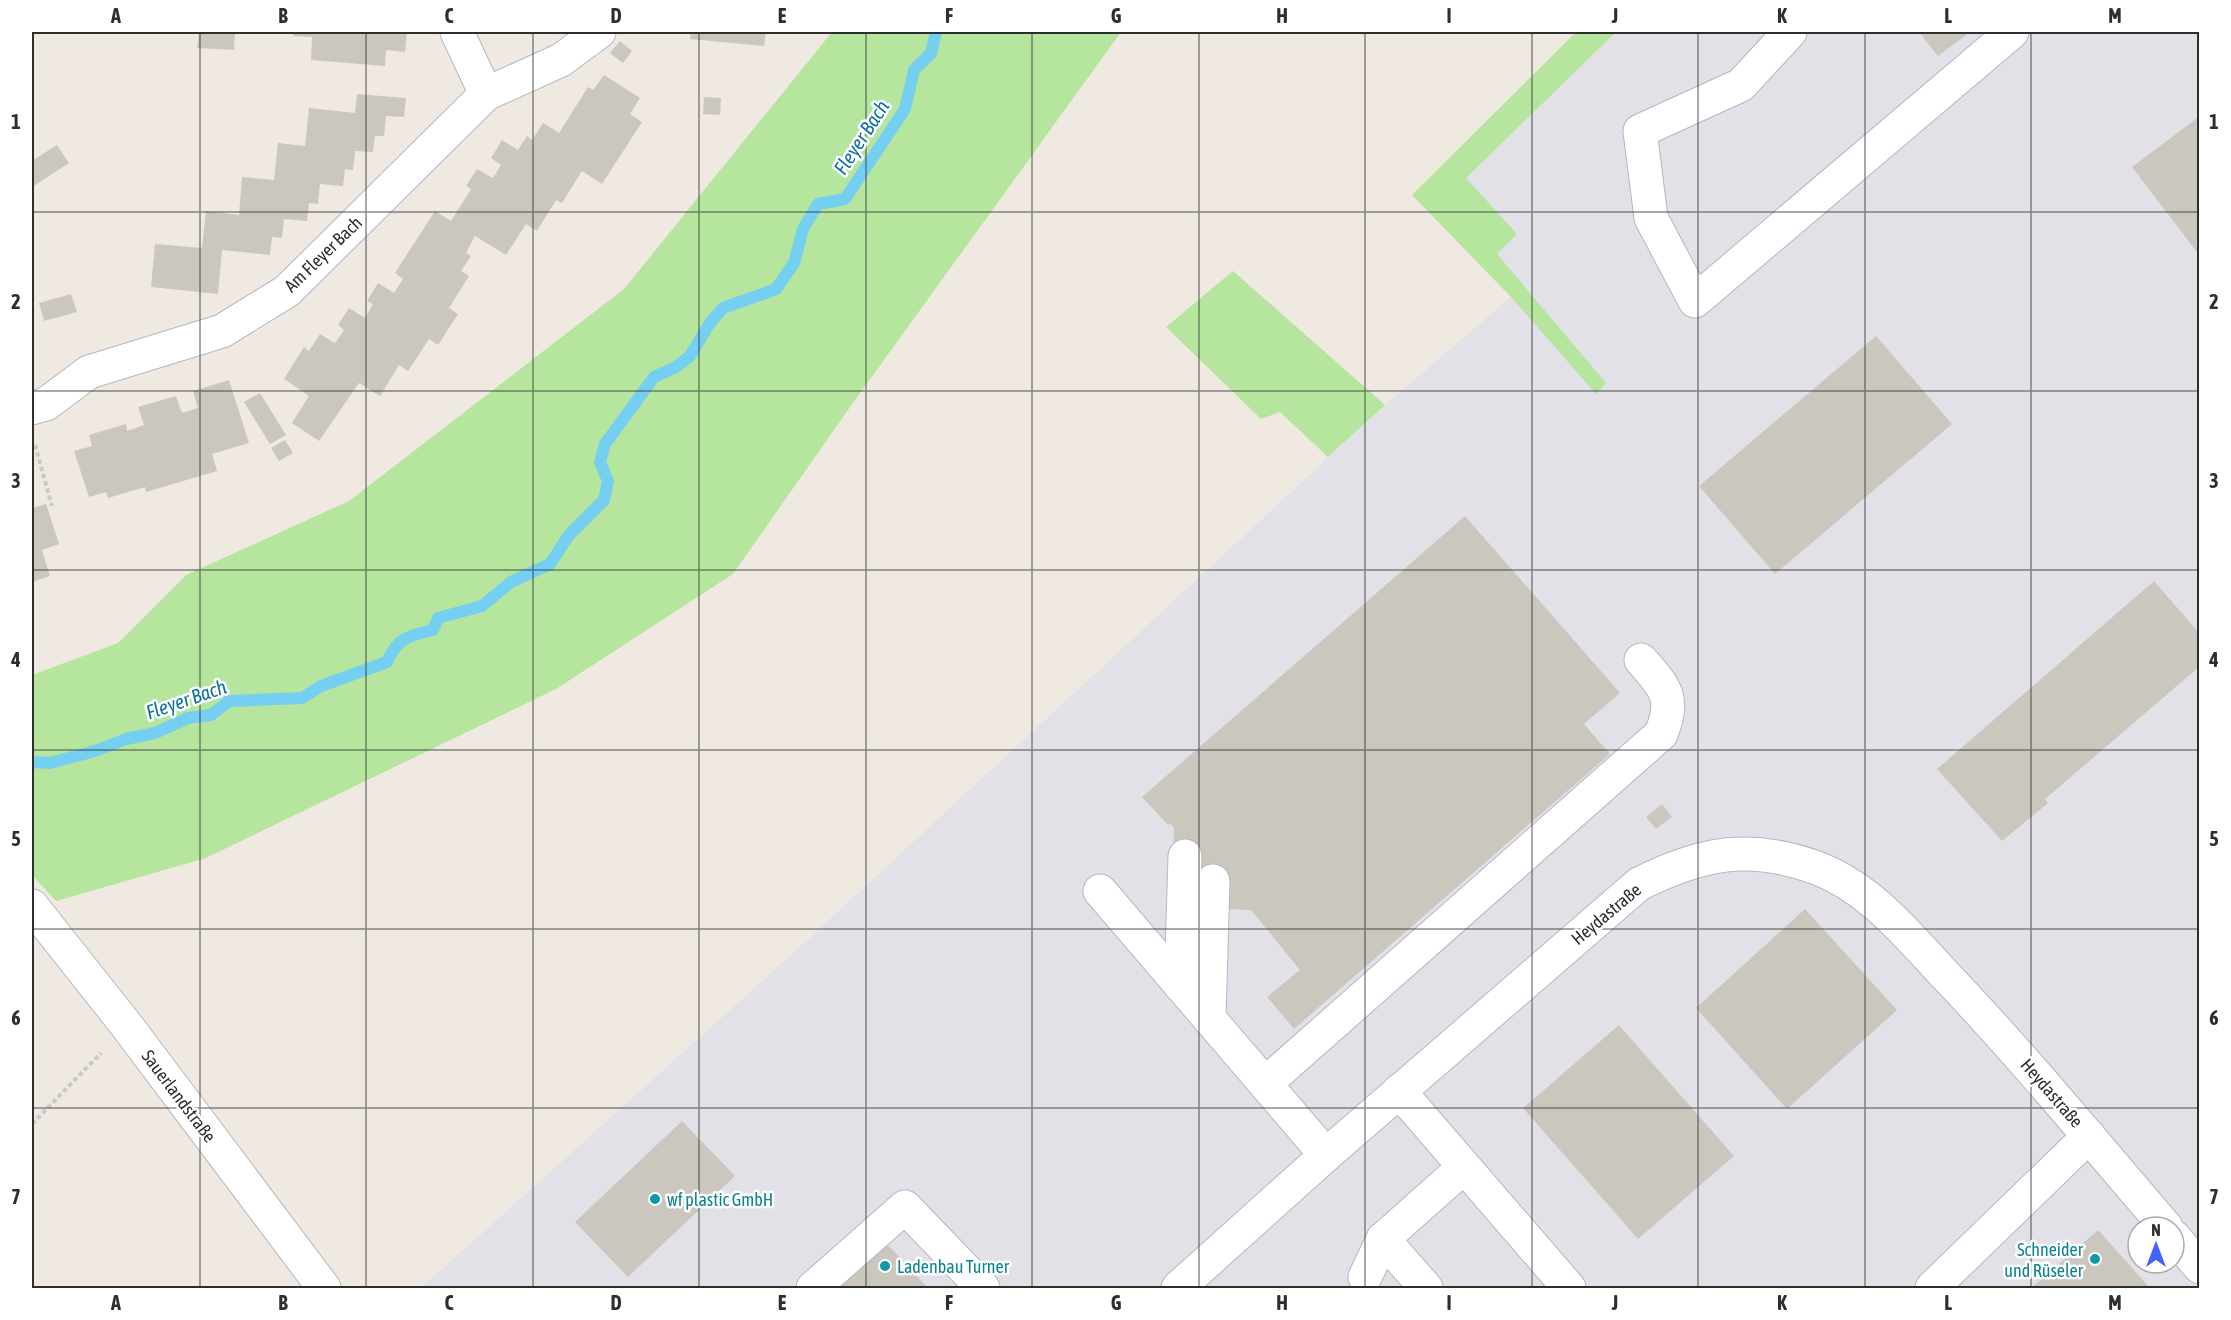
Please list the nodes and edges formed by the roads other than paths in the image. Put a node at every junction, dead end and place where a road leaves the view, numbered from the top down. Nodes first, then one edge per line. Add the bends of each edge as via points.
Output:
1 (458, 32) edge
2 (598, 32) edge
3 (1790, 32) edge
4 (2012, 32) edge
5 (486, 94) junction
6 (32, 408) edge
7 (1641, 660) dead end
8 (1185, 856) dead end
9 (1213, 881) dead end
10 (1100, 891) dead end
11 (32, 906) edge
12 (1181, 986) junction
13 (1209, 1019) junction
14 (1266, 1083) junction
15 (1399, 1091) junction
16 (2089, 1136) junction
17 (1326, 1155) junction
18 (1464, 1167) junction
19 (2156, 1215) edge
20 (1383, 1239) junction
21 (2186, 1251) edge
22 (1215, 1254) junction
23 (2199, 1267) edge
24 (1365, 1277) dead end
25 (324, 1288) edge
26 (813, 1288) edge
27 (982, 1288) edge
28 (1178, 1288) edge
29 (1215, 1288) edge
30 (1426, 1288) edge
31 (1569, 1288) edge
32 (1932, 1288) edge

1 - 5 street
2 - 5 street, Am Fleyer Bach via 561,60
3 - 4 street via 1741,85 1640,131 1651,218 1695,301
5 - 6 street, Am Fleyer Bach via 287,291 222,331 89,372 46,404
7 - 14 street via 1668,696 1669,715 1661,734
8 - 12 street
9 - 13 street
10 - 12 street
11 - 25 street, Sauerlandstraße
12 - 13 street
13 - 14 street
14 - 17 street
15 - 16 street, Heydastraße via 1639,884 1671,868 1715,854 1765,854 1817,868 1848,883 1880,907
15 - 17 street, Heydastraße
15 - 18 street
16 - 19 street, Heydastraße
16 - 32 street
17 - 22 street, Heydastraße
18 - 20 street
18 - 31 street
20 - 24 street
20 - 30 street
21 - 23 street
22 - 28 street, Heydastraße
22 - 29 street
26 - 27 street via 905,1207

